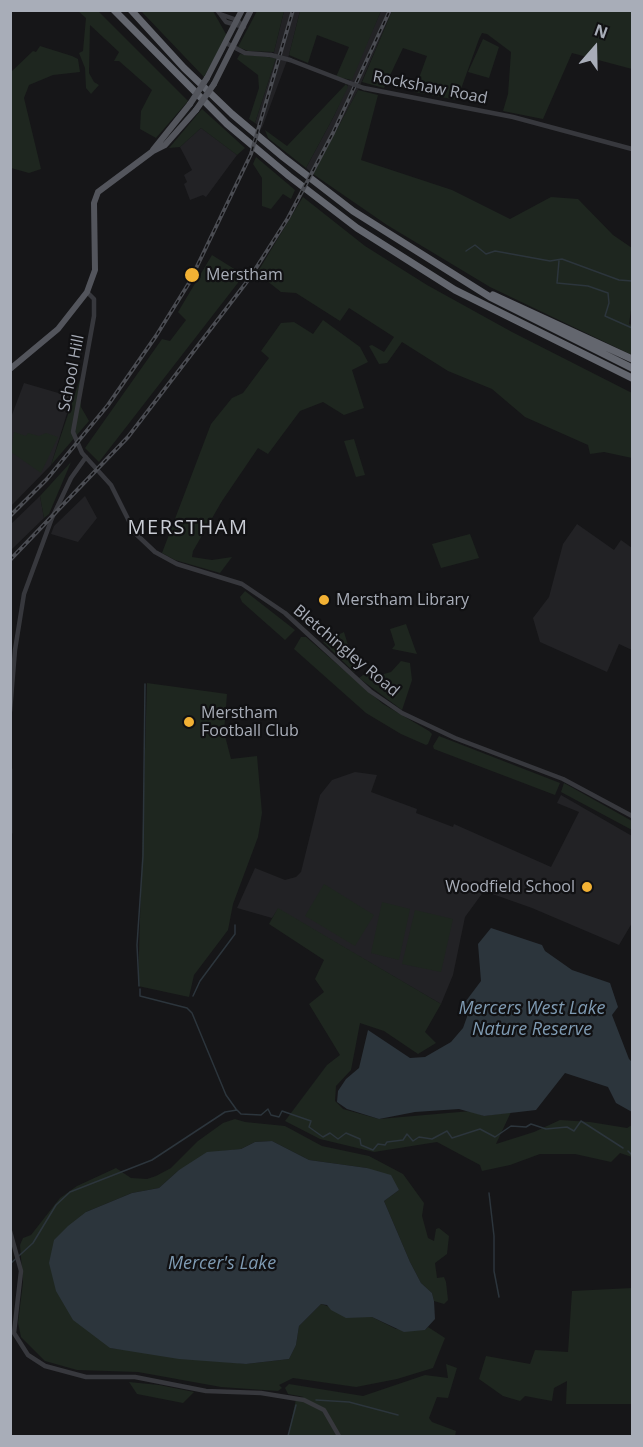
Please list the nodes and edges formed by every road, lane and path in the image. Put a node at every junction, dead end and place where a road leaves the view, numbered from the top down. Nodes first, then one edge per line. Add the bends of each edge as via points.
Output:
1 (114, 10) edge
2 (131, 10) edge
3 (242, 10) edge
4 (251, 10) edge
5 (218, 12) edge
6 (226, 22) junction
7 (236, 23) junction
8 (244, 27) junction
9 (230, 36) junction
10 (226, 43) junction
11 (234, 48) junction
12 (633, 149) edge
13 (153, 151) junction
14 (474, 288) junction
15 (87, 292) junction
16 (633, 359) edge
17 (633, 368) edge
18 (10, 369) edge
19 (633, 378) edge
20 (86, 458) junction
21 (10, 711) edge
22 (10, 769) edge
23 (633, 816) edge
24 (10, 833) edge
25 (10, 1231) edge
26 (339, 1437) edge

1 - 19 highway via 227,124 357,228 464,295
2 - 14 highway via 199,83 291,164 372,224
3 - 7 main road
4 - 8 main road
5 - 6 street
5 - 7 street
6 - 7 street
6 - 9 street
7 - 8 street
7 - 9 main road
8 - 11 main road
9 - 10 main road
10 - 11 street, Rockshaw Road
10 - 13 main road, bridge via 190,104
11 - 12 street, Rockshaw Road, bridge via 290,60 364,88 524,120
11 - 13 main road, bridge via 196,110 174,137
13 - 15 main road via 102,187 96,196 95,270
14 - 16 highway
14 - 17 highway
15 - 18 main road via 58,329
15 - 20 street, School Hill via 94,299 94,316 82,397 73,426
20 - 21 street via 71,478 52,518 24,594
20 - 23 street, Bletchingley Road via 111,485 135,533 154,552 177,564 243,584 285,613 370,691 402,712 455,738 563,779
22 - 24 street
25 - 26 street via 21,1271 14,1334 28,1354 45,1366 86,1377 135,1377 206,1391 272,1394 304,1400 328,1414

